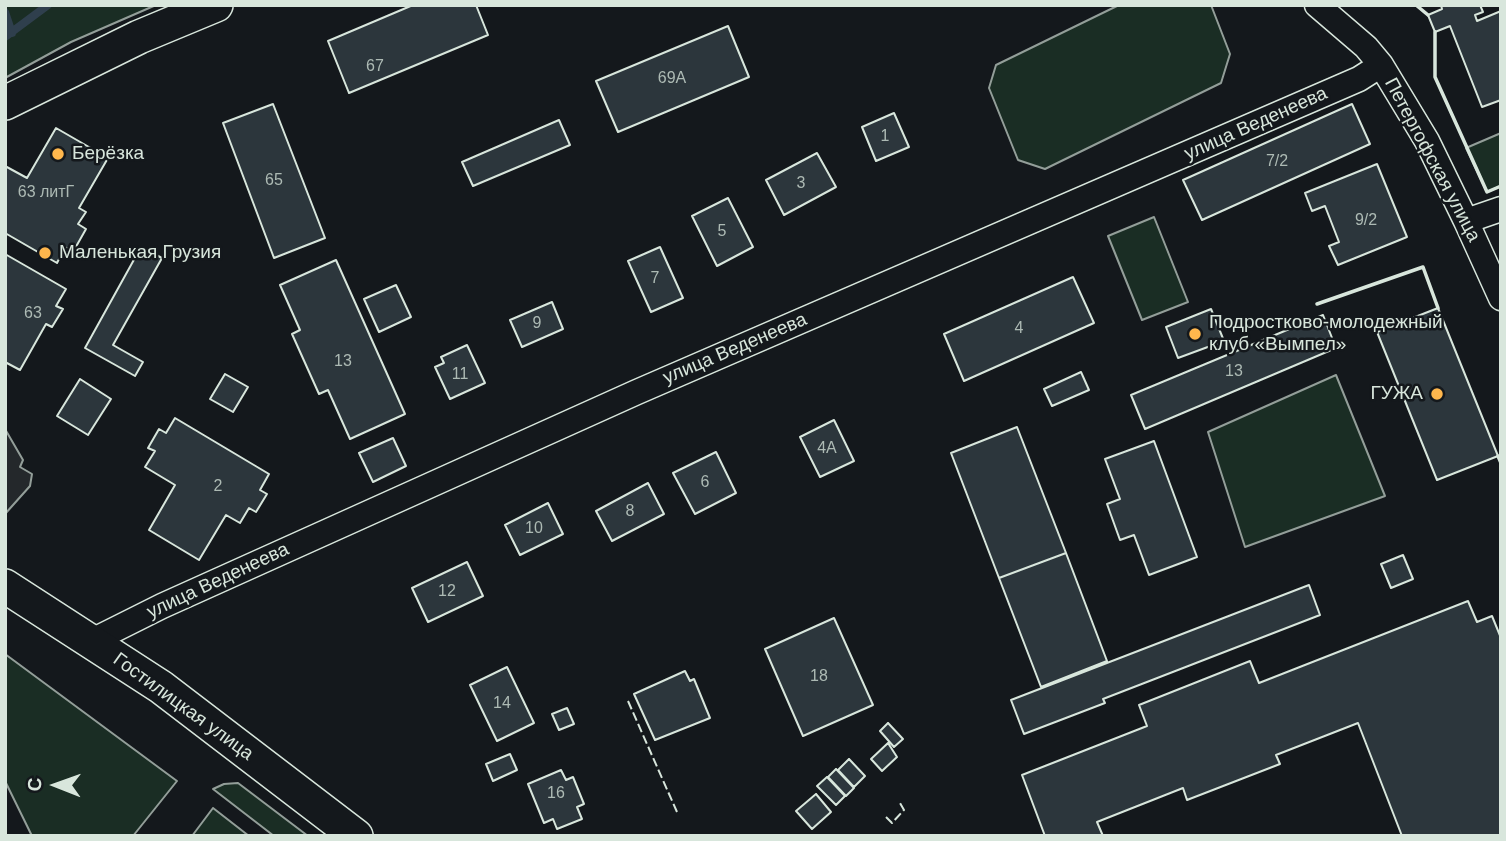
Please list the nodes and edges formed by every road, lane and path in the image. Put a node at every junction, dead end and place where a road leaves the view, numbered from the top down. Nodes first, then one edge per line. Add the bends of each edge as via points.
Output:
1 (216, 5) edge
2 (1317, 5) edge
3 (1381, 65) junction
4 (5, 103) edge
5 (1501, 209) edge
6 (1466, 220) junction
7 (1501, 298) edge
8 (5, 586) edge
9 (92, 641) junction
10 (356, 836) edge

1 - 4 main road
2 - 3 street, Петергофская улица
3 - 6 street, Петергофская улица via 1427,141
3 - 9 street, улица Веденеева via 1346,85 625,397
5 - 6 street
6 - 7 street, Петергофская улица
8 - 9 main road, Гостилицкая улица
9 - 10 main road, Гостилицкая улица via 161,687

